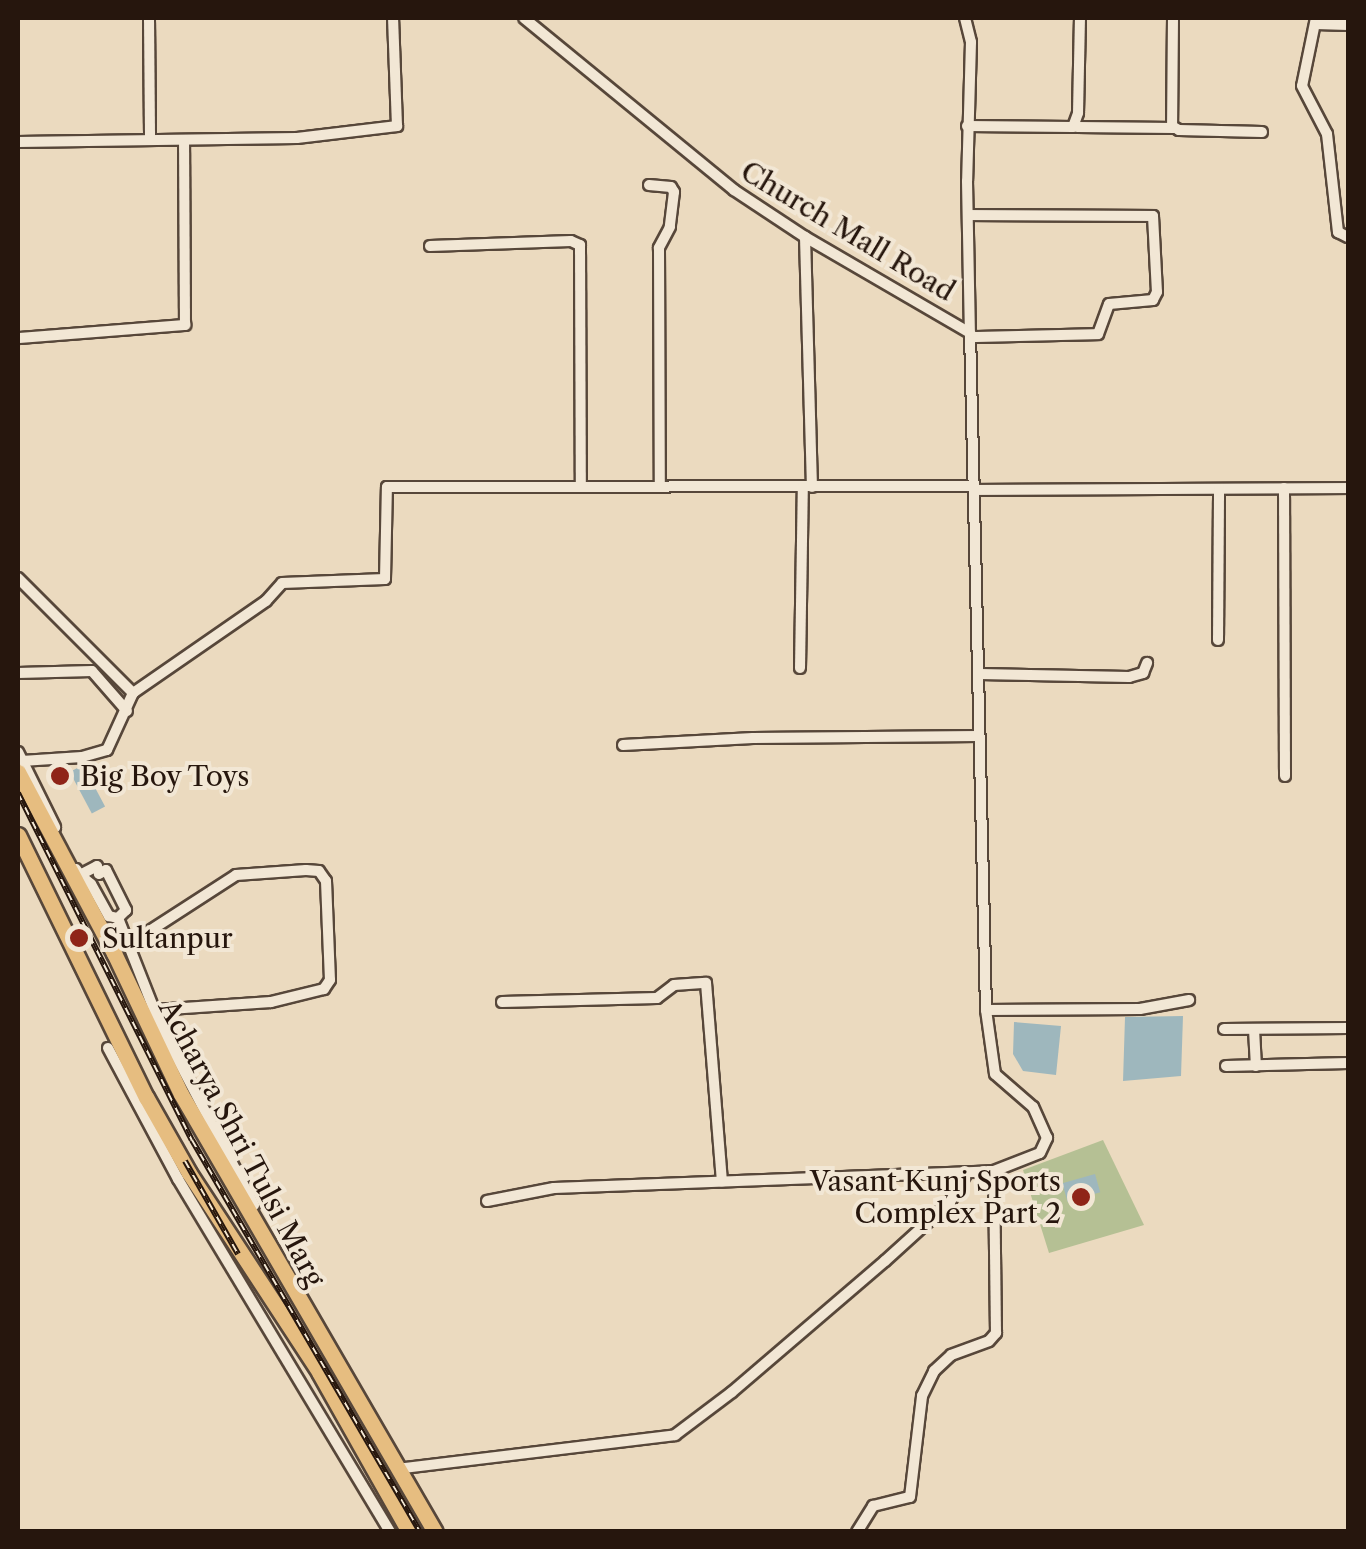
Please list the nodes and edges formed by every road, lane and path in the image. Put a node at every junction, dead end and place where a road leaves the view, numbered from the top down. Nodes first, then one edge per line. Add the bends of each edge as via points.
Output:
1 (149, 18) edge
2 (393, 18) edge
3 (524, 18) edge
4 (964, 18) edge
5 (977, 18) edge
6 (1080, 18) edge
7 (1173, 18) edge
8 (1316, 21) edge
9 (1348, 26) edge
10 (971, 38) junction
11 (968, 126) junction
12 (1077, 127) dead end
13 (1174, 128) junction
14 (1262, 132) dead end
15 (150, 140) junction
16 (184, 140) junction
17 (18, 142) edge
18 (649, 185) dead end
19 (968, 215) junction
20 (805, 238) junction
21 (1348, 238) edge
22 (430, 246) dead end
23 (970, 334) junction
24 (18, 338) edge
25 (582, 484) junction
26 (660, 485) junction
27 (807, 487) junction
28 (973, 488) junction
29 (1284, 488) junction
30 (1348, 488) edge
31 (1219, 490) junction
32 (18, 578) edge
33 (1218, 640) dead end
34 (1148, 663) dead end
35 (800, 668) dead end
36 (18, 673) edge
37 (980, 674) junction
38 (133, 694) junction
39 (126, 711) junction
40 (978, 736) junction
41 (623, 745) dead end
42 (19, 762) edge
43 (1285, 776) dead end
44 (41, 818) junction
45 (18, 833) edge
46 (80, 876) junction
47 (118, 918) junction
48 (130, 943) junction
49 (1189, 1000) dead end
50 (502, 1002) dead end
51 (155, 1010) junction
52 (986, 1010) junction
53 (1348, 1028) edge
54 (1224, 1029) dead end
55 (1254, 1029) junction
56 (108, 1048) dead end
57 (1348, 1063) edge
58 (1226, 1066) dead end
59 (1256, 1066) junction
60 (994, 1171) junction
61 (968, 1172) junction
62 (722, 1181) junction
63 (487, 1201) dead end
64 (404, 1468) junction
65 (390, 1532) edge
66 (409, 1532) edge
67 (438, 1532) edge
68 (857, 1532) edge

1 - 15 street
2 - 16 street via 397,126 296,138
3 - 20 street, Church Mall Road via 734,190
4 - 10 street
5 - 10 street
6 - 11 street via 1074,127
7 - 13 street
8 - 9 street
8 - 21 street via 1302,86 1326,134 1338,232
10 - 11 street
11 - 19 street
12 - 13 street
13 - 14 street
15 - 16 street
15 - 17 street
16 - 24 street via 185,324
18 - 26 street via 674,192 670,227 659,248
19 - 23 street
19 - 23 street via 1153,216 1158,292 1152,300 1110,304 1098,334
20 - 23 street, Church Mall Road
20 - 27 street
22 - 25 street via 578,243
23 - 28 street, Church Mall Road
25 - 26 street
25 - 38 street via 386,487 385,579 282,582 266,601
26 - 27 street
27 - 28 street
27 - 35 street
28 - 31 street
28 - 37 street, Church Mall Road
29 - 30 street
29 - 31 street
29 - 43 street
31 - 33 street
32 - 38 street
34 - 37 street via 1140,674 1122,678
36 - 39 street via 85,669 97,674
37 - 40 street, Church Mall Road
38 - 39 street
39 - 42 street via 101,753
40 - 41 street
40 - 52 street, Church Mall Road
42 - 44 highway, Acharya Shri Tulsi Marg
42 - 46 street
44 - 45 highway
44 - 67 highway, Acharya Shri Tulsi Marg via 182,1094
45 - 66 highway, Acharya Shri Tulsi Marg via 146,1097 319,1372
46 - 47 street via 109,916
46 - 47 street via 97,866 99,874 106,870 126,910
47 - 48 street
48 - 51 street
48 - 51 street via 230,877 306,870 324,876 330,944 324,989 272,1002
49 - 52 street via 1140,1009
50 - 62 street via 657,998 674,985 706,983
51 - 64 street via 310,1312
52 - 60 street, Church Mall Road via 994,1074 1034,1107 1047,1138 1040,1153
53 - 55 street
54 - 55 street
55 - 59 street
56 - 65 street via 178,1179
57 - 59 street
58 - 59 street
60 - 61 street, Church Mall Road
60 - 68 street via 996,1333 934,1371 922,1396 910,1496 873,1506
61 - 62 street, Church Mall Road
61 - 64 street via 950,1202 886,1261 675,1435
62 - 63 street, Church Mall Road via 540,1189
64 - 67 street

